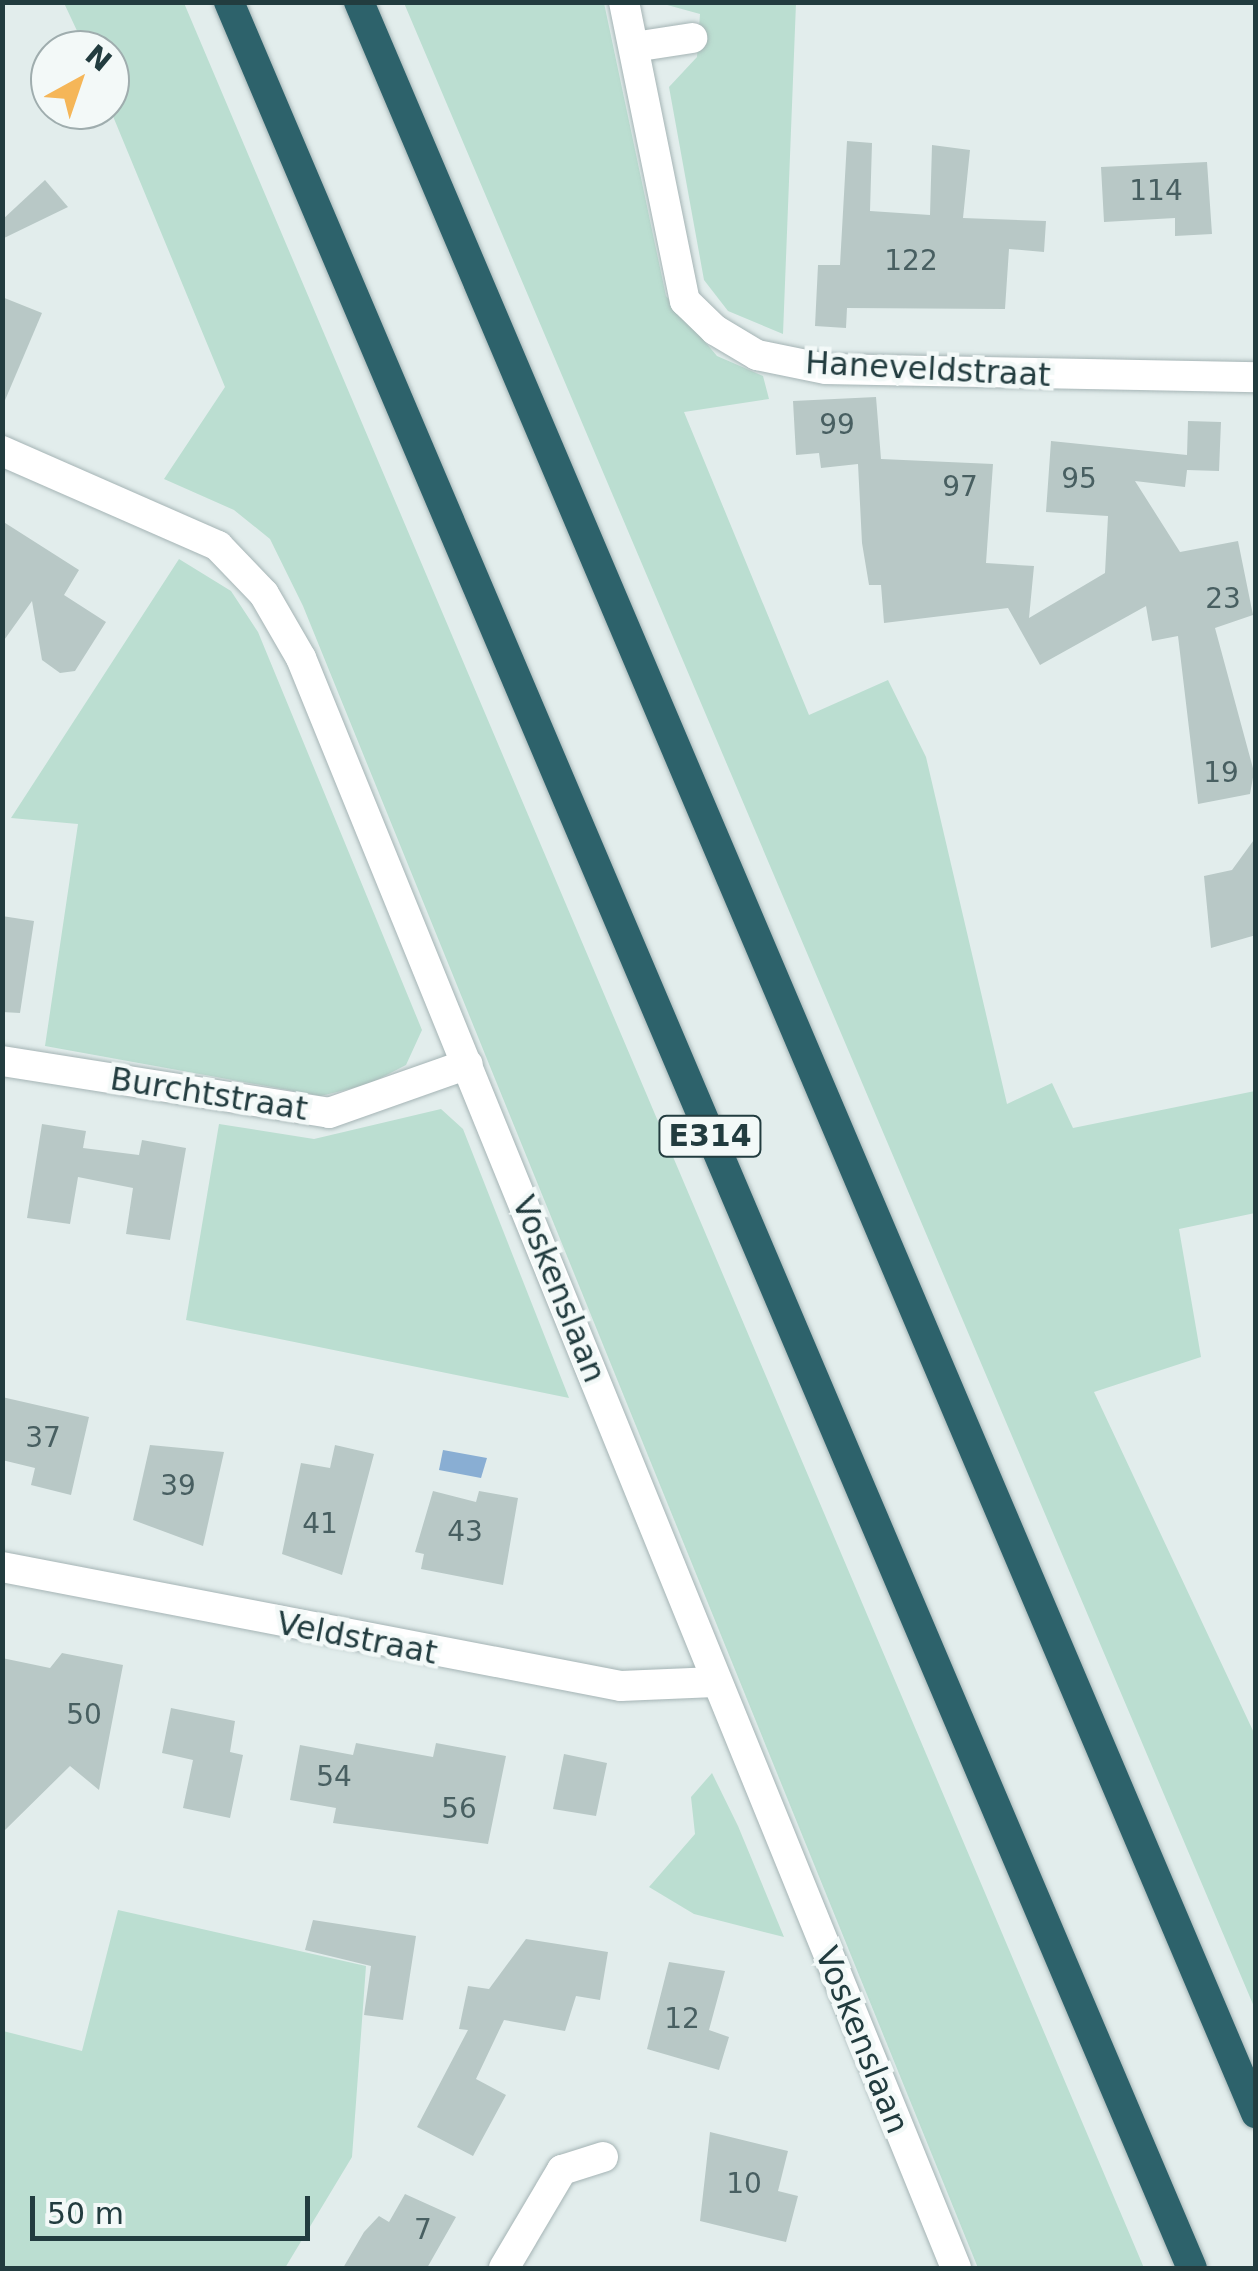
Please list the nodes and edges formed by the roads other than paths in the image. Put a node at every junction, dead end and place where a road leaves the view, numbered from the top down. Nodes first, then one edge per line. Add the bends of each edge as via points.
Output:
1 (229, 2) edge
2 (359, 2) edge
3 (624, 2) edge
4 (692, 38) dead end
5 (634, 47) junction
6 (1256, 377) edge
7 (2, 451) edge
8 (2, 1061) edge
9 (468, 1064) junction
10 (2, 1567) edge
11 (714, 1682) junction
12 (1256, 2113) edge
13 (603, 2157) dead end
14 (504, 2268) edge
15 (956, 2268) edge
16 (1192, 2268) edge

1 - 16 highway, E314
2 - 12 highway
3 - 5 street, Haneveldstraat
4 - 5 street
5 - 6 street, Haneveldstraat via 685,301 757,355 826,369
7 - 9 street, Voskenslaan via 218,546 264,594 300,658
8 - 9 street, Burchtstraat via 329,1113
9 - 11 street, Voskenslaan
10 - 11 street, Veldstraat via 622,1686
11 - 15 street, Voskenslaan
13 - 14 street via 562,2170

